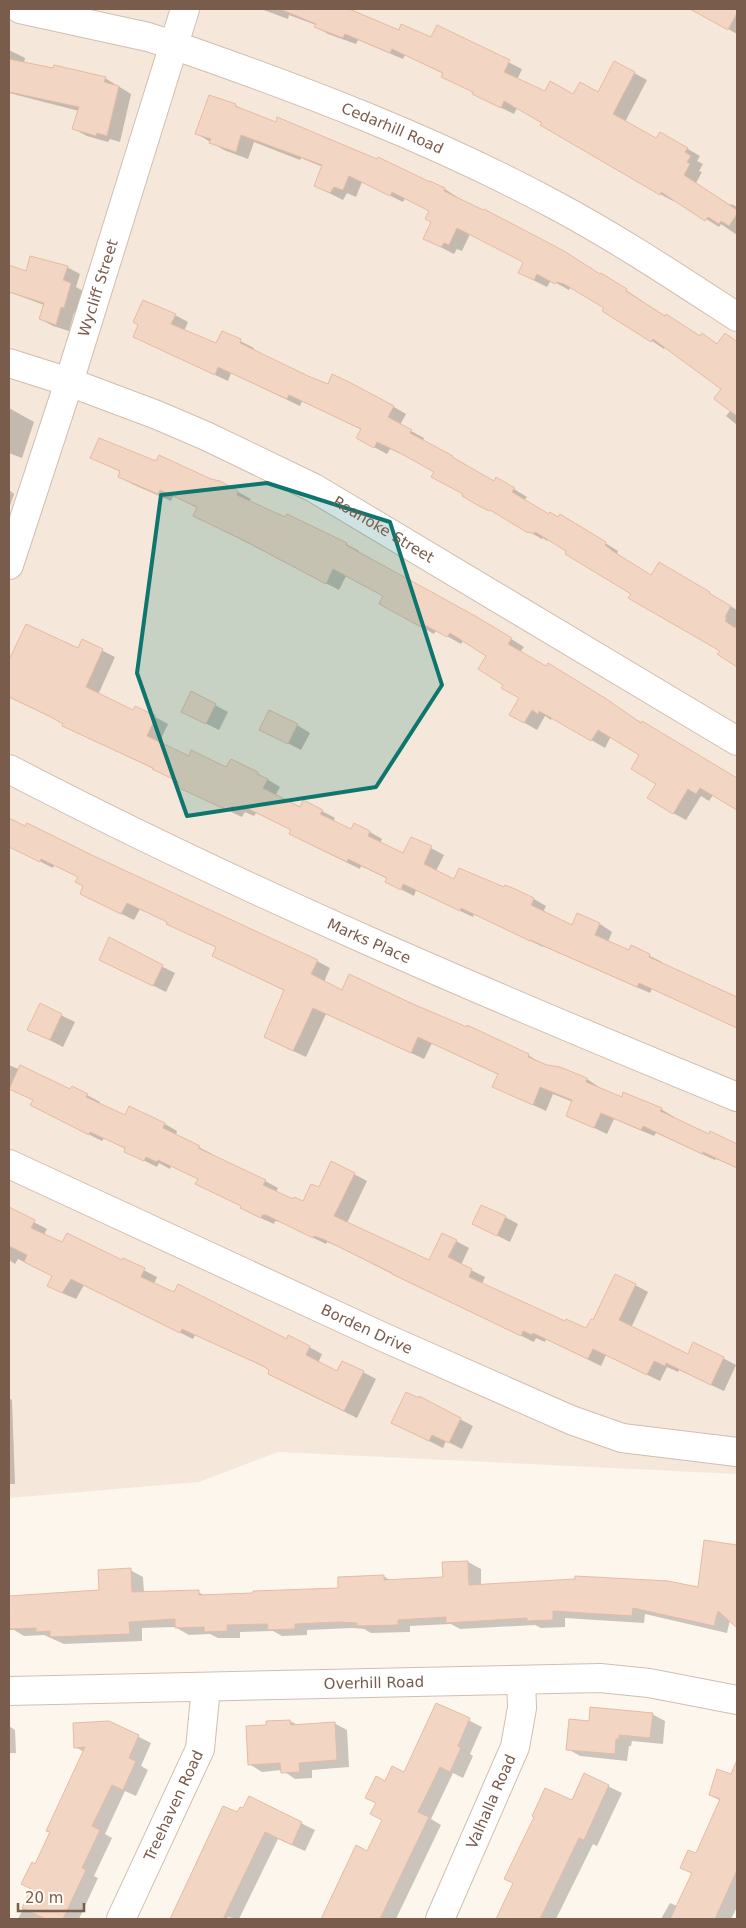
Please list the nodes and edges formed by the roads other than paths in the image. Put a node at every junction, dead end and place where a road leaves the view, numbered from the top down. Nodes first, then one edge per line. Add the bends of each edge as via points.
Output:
1 (20, 9) edge
2 (185, 9) edge
3 (173, 45) junction
4 (737, 317) edge
5 (9, 363) edge
6 (69, 382) junction
7 (9, 565) edge
8 (737, 741) edge
9 (9, 769) edge
10 (737, 1097) edge
11 (9, 1164) edge
12 (737, 1452) edge
13 (521, 1680) junction
14 (206, 1687) junction
15 (9, 1691) edge
16 (737, 1700) edge
17 (121, 1919) edge
18 (440, 1919) edge

1 - 3 street, Cedarhill Road
2 - 3 street, Wycliff Street
3 - 4 street, Cedarhill Road via 328,101 468,161 554,204
3 - 6 street, Wycliff Street
5 - 6 street, Roanoke Street
6 - 7 street, Wycliff Street
6 - 8 street, Roanoke Street via 206,436 314,488
9 - 10 street, Marks Place via 106,820 346,932
11 - 12 street, Borden Drive via 571,1420 622,1438
13 - 14 street, Overhill Road
13 - 16 street, Overhill Road via 600,1678 649,1683
13 - 18 street, Valhalla Road via 522,1708 515,1747
14 - 15 street, Overhill Road
14 - 17 street, Treehaven Road via 200,1749

